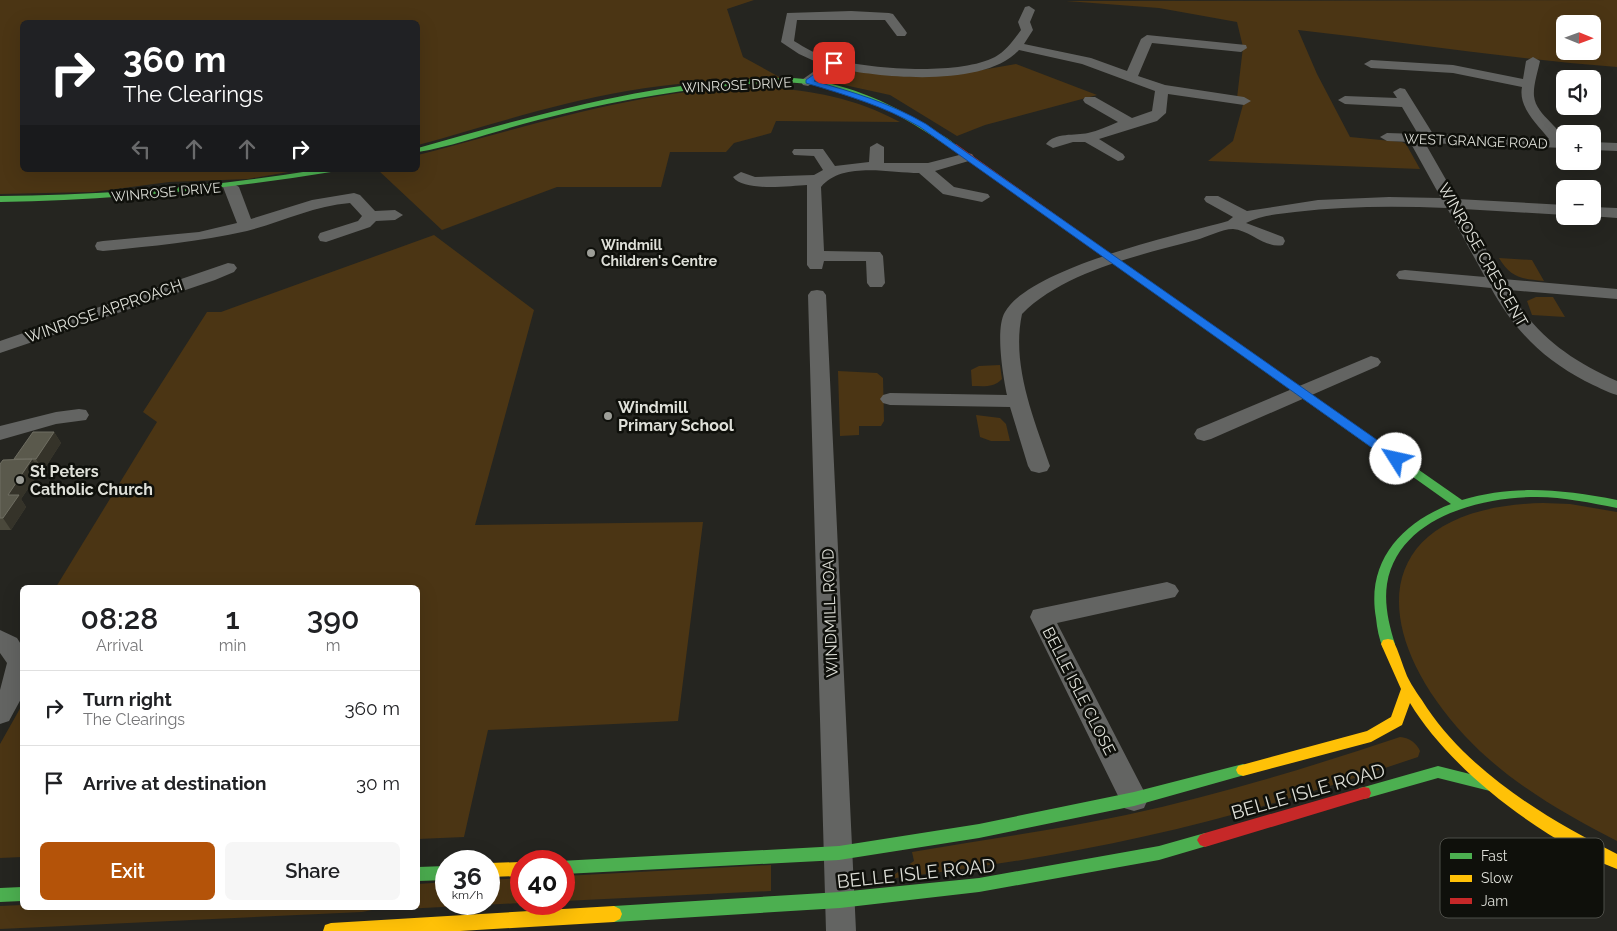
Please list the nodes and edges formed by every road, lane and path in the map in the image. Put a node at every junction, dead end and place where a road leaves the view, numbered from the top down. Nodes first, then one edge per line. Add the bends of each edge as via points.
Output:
1 (1029, 10) dead end
2 (1042, 29) dead end
3 (1026, 30) junction
4 (901, 33) dead end
5 (1130, 37) dead end
6 (1147, 39) junction
7 (1016, 46) junction
8 (1242, 48) dead end
9 (1533, 61) dead end
10 (834, 63) junction
11 (1371, 63) dead end
12 (1131, 76) junction
13 (808, 82) junction
14 (1530, 84) junction
15 (1162, 89) junction
16 (1398, 89) dead end
17 (1090, 100) dead end
18 (1346, 100) dead end
19 (1244, 101) dead end
20 (1407, 103) junction
21 (1130, 123) junction
22 (1556, 136) edge
23 (1387, 137) dead end
24 (1088, 138) junction
25 (1422, 138) junction
26 (1053, 144) dead end
27 (1556, 144) edge
28 (1601, 146) edge
29 (877, 147) dead end
30 (1617, 147) edge
31 (420, 149) edge
32 (798, 152) dead end
33 (967, 157) junction
34 (1118, 157) dead end
35 (876, 168) junction
36 (923, 168) junction
37 (830, 171) junction
38 (319, 172) edge
39 (741, 177) dead end
40 (817, 180) junction
41 (231, 187) junction
42 (982, 197) dead end
43 (0, 199) edge
44 (1212, 199) dead end
45 (1453, 204) junction
46 (1556, 210) edge
47 (1601, 212) edge
48 (1617, 213) edge
49 (395, 215) dead end
50 (371, 216) junction
51 (1239, 220) junction
52 (246, 226) junction
53 (326, 237) dead end
54 (1277, 241) dead end
55 (103, 246) dead end
56 (1114, 259) junction
57 (228, 268) dead end
58 (1405, 275) dead end
59 (876, 283) dead end
60 (1498, 285) junction
61 (1617, 294) edge
62 (817, 296) dead end
63 (0, 347) edge
64 (1371, 362) dead end
65 (1617, 389) edge
66 (1301, 392) junction
67 (890, 399) dead end
68 (1018, 401) junction
69 (79, 415) dead end
70 (0, 433) edge
71 (1204, 434) dead end
72 (1039, 466) dead end
73 (1459, 504) junction
74 (1617, 504) edge
75 (1167, 591) dead end
76 (0, 640) edge
77 (1407, 690) junction
78 (0, 713) edge
79 (1490, 785) junction
80 (1134, 799) junction
81 (1568, 838) edge
82 (839, 853) junction
83 (1604, 856) edge
84 (1617, 862) edge
85 (575, 866) edge
86 (435, 873) edge
87 (420, 874) edge
88 (20, 894) edge
89 (0, 895) edge
90 (840, 900) junction
91 (331, 931) edge
92 (841, 931) edge

1 - 3 street via 1024,22
2 - 3 street
3 - 7 street
4 - 10 street via 894,12 785,16 787,42 805,53
5 - 6 street
6 - 8 street
6 - 12 street
7 - 10 street via 996,62 956,70 898,71
7 - 12 street via 1086,61
9 - 14 street
10 - 13 street
11 - 14 street via 1453,69
12 - 15 street
13 - 31 street, WINROSE DRIVE via 716,84 639,94
13 - 33 street, WINROSE DRIVE via 902,113
14 - 22 street via 1527,96 1532,108
15 - 19 street
15 - 21 street via 1160,114
16 - 20 street, WINROSE CRESCENT
17 - 21 street
18 - 20 street
20 - 25 street, WINROSE CRESCENT
21 - 24 street
23 - 25 street, WEST GRANGE ROAD
24 - 26 street via 1072,138
24 - 34 street
25 - 27 street, WEST GRANGE ROAD
25 - 45 street, WINROSE CRESCENT
28 - 30 street
29 - 35 street
32 - 37 street via 818,152
33 - 36 street
33 - 56 street, WINROSE DRIVE
35 - 36 street
35 - 37 street
36 - 42 street via 948,191
37 - 40 street
38 - 41 street, WINROSE DRIVE
39 - 40 street via 753,182
40 - 59 street via 814,187 815,261 873,249
41 - 43 street, WINROSE DRIVE via 94,198
41 - 52 street
44 - 51 street
45 - 46 street
45 - 51 street via 1371,201 1310,205
45 - 60 street, WINROSE CRESCENT
47 - 48 street
49 - 50 street
50 - 52 street via 354,198 336,199 299,207
50 - 53 street via 364,224
51 - 54 street
51 - 56 street
52 - 55 street via 199,237
56 - 66 street, WINROSE DRIVE
56 - 68 street via 1060,280 1030,296 1013,313 1009,353
57 - 63 street, WINROSE APPROACH via 213,280
58 - 60 street
60 - 61 street
60 - 65 street, WINROSE CRESCENT via 1528,332 1544,348
62 - 82 street, WINDMILL ROAD
64 - 66 street
66 - 71 street
66 - 73 street, WINROSE DRIVE
67 - 68 street
68 - 72 street
69 - 70 street
73 - 74 street via 1498,496 1542,494
73 - 77 street via 1426,519 1401,540 1387,563 1380,590 1384,637
75 - 80 street, BELLE ISLE CLOSE via 1042,618
76 - 78 street via 8,645 20,662 14,689
77 - 79 street via 1451,748
77 - 80 street, BELLE ISLE ROAD via 1397,721 1371,736
79 - 81 street
79 - 90 street, BELLE ISLE ROAD via 1438,772 1159,853 979,885
80 - 82 street, BELLE ISLE ROAD via 980,831
82 - 85 street, BELLE ISLE ROAD
82 - 90 street, WINDMILL ROAD
83 - 84 street
86 - 87 street
88 - 89 street
90 - 91 street, BELLE ISLE ROAD
90 - 92 street, WINDMILL ROAD

